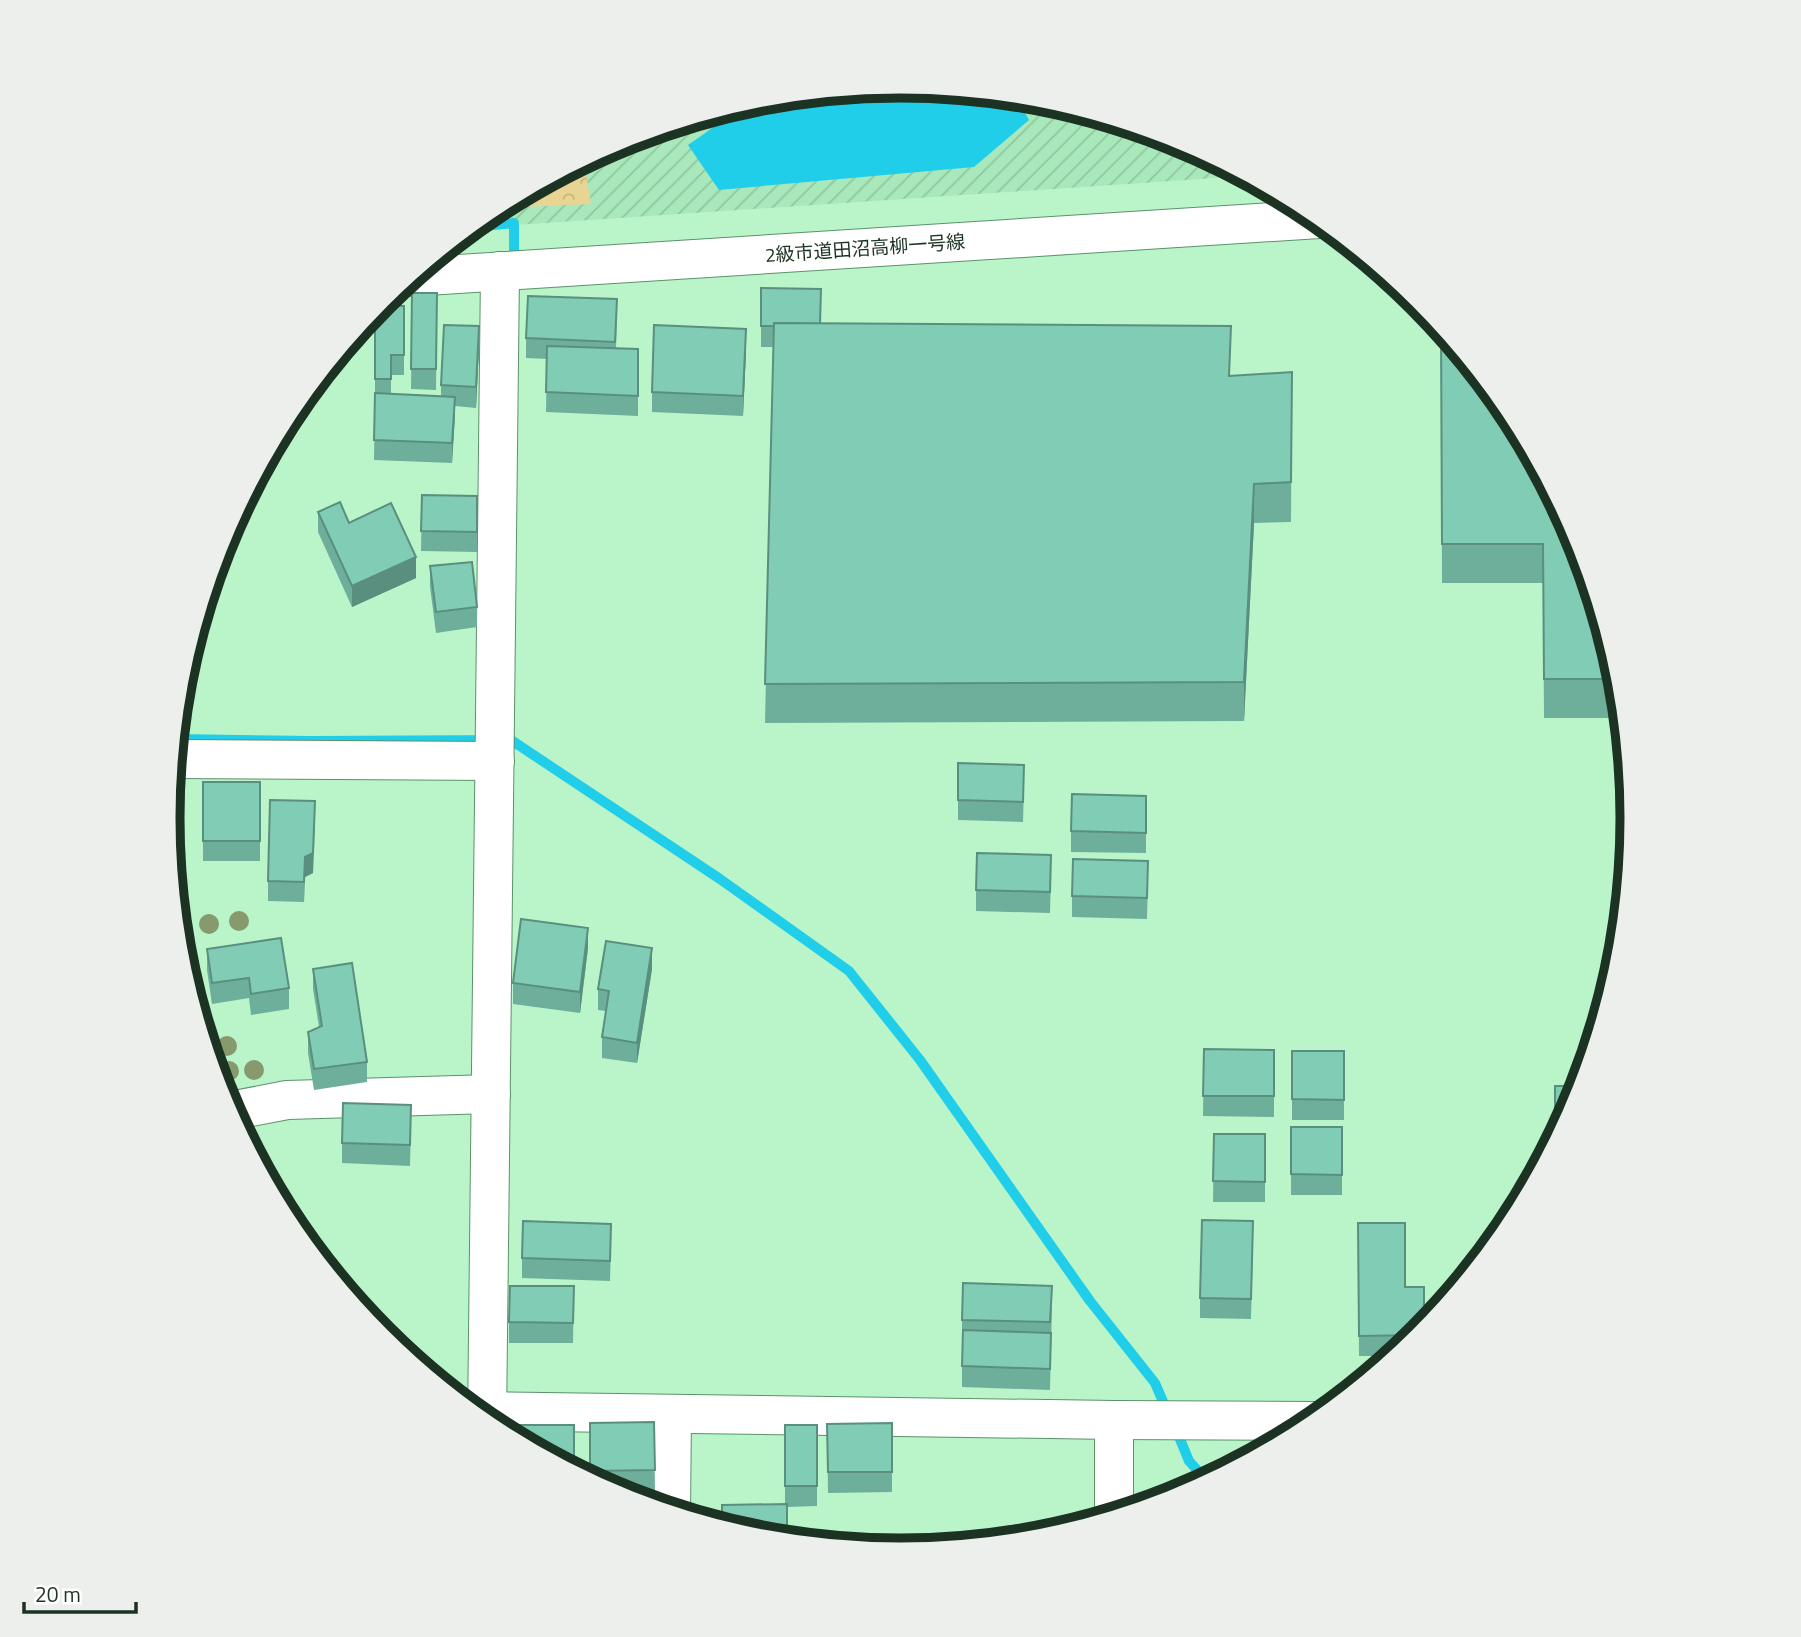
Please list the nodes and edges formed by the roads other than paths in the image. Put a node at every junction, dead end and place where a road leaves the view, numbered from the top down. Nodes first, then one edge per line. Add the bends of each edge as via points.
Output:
1 (1302, 220) edge
2 (500, 271) junction
3 (426, 276) edge
4 (183, 759) edge
5 (495, 761) junction
6 (491, 1094) junction
7 (242, 1109) edge
8 (483, 1406) edge
9 (496, 1415) edge
10 (672, 1415) junction
11 (1114, 1420) junction
12 (1296, 1421) edge
13 (671, 1502) edge
14 (1114, 1506) edge

1 - 2 street, 2級市道田沼高柳一号線
2 - 3 street, 2級市道田沼高柳一号線
2 - 5 street
4 - 5 street
5 - 6 street
6 - 7 street via 286,1100
6 - 8 street
9 - 10 street
10 - 11 street
10 - 13 street
11 - 12 street
11 - 14 street

